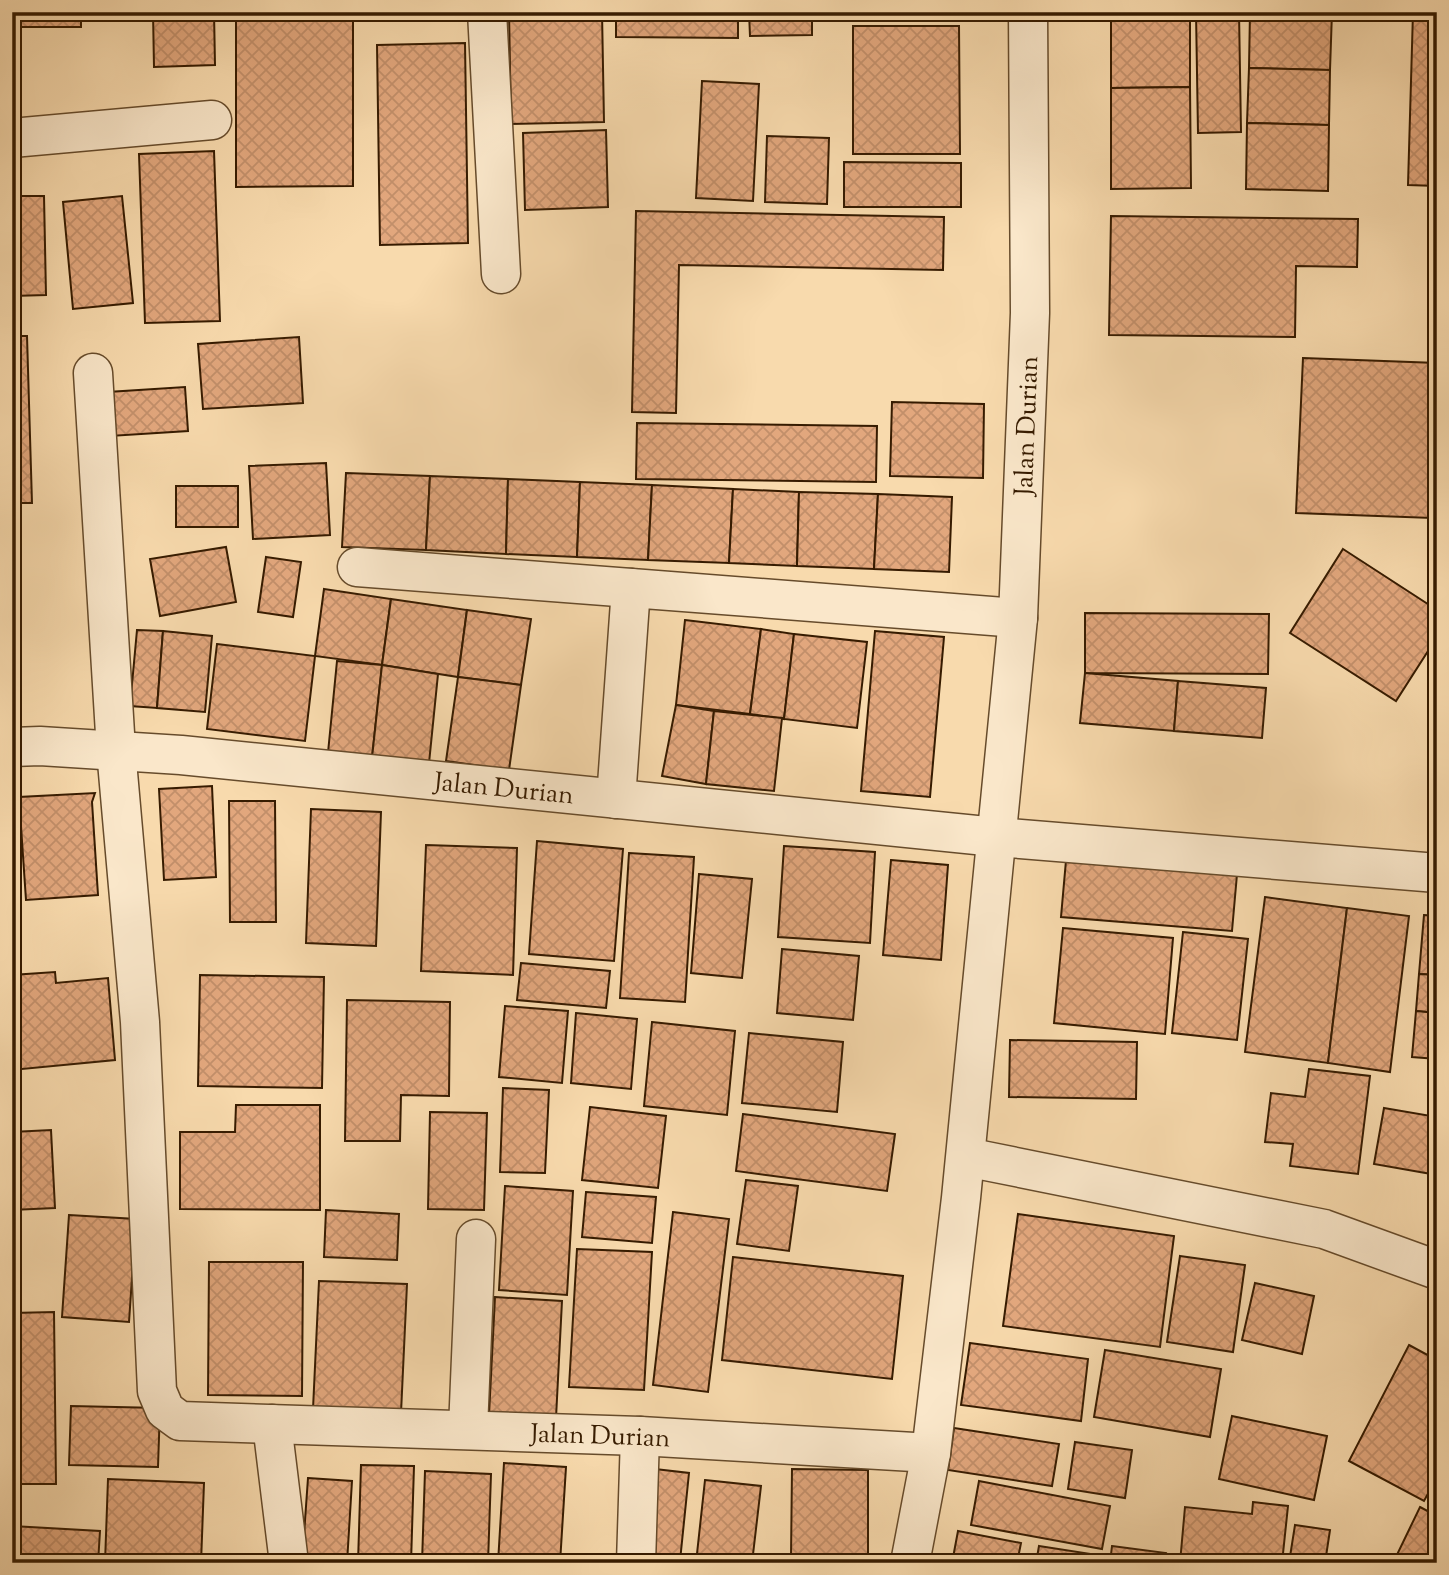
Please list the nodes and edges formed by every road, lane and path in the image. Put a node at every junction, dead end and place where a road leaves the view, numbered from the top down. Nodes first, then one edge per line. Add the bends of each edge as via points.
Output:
1 (487, 12) edge
2 (1028, 12) edge
3 (212, 120) dead end
4 (12, 138) edge
5 (501, 274) dead end
6 (93, 373) dead end
7 (357, 567) dead end
8 (631, 588) junction
9 (1018, 618) junction
10 (12, 747) edge
11 (116, 750) junction
12 (616, 799) junction
13 (996, 836) junction
14 (1437, 873) edge
15 (966, 1157) junction
16 (476, 1239) dead end
17 (1437, 1270) edge
18 (272, 1424) junction
19 (468, 1429) junction
20 (640, 1436) junction
21 (931, 1453) junction
22 (289, 1563) edge
23 (636, 1563) edge
24 (910, 1563) edge

1 - 5 street
2 - 9 street, Jalan Durian via 1030,313
3 - 4 street
6 - 11 street
7 - 8 street
8 - 9 street
8 - 12 street
9 - 13 street, Jalan Durian
10 - 11 street, Jalan Durian
11 - 12 street, Jalan Durian
11 - 18 street, Jalan Durian via 140,1023 157,1391 165,1410 180,1421
12 - 13 street, Jalan Durian
13 - 14 street
13 - 15 street, Jalan Durian
15 - 17 street via 1324,1229
15 - 21 street, Jalan Durian
16 - 19 street
18 - 19 street, Jalan Durian
18 - 22 street
19 - 20 street, Jalan Durian
20 - 21 street, Jalan Durian
20 - 23 street
21 - 24 street, Jalan Durian

